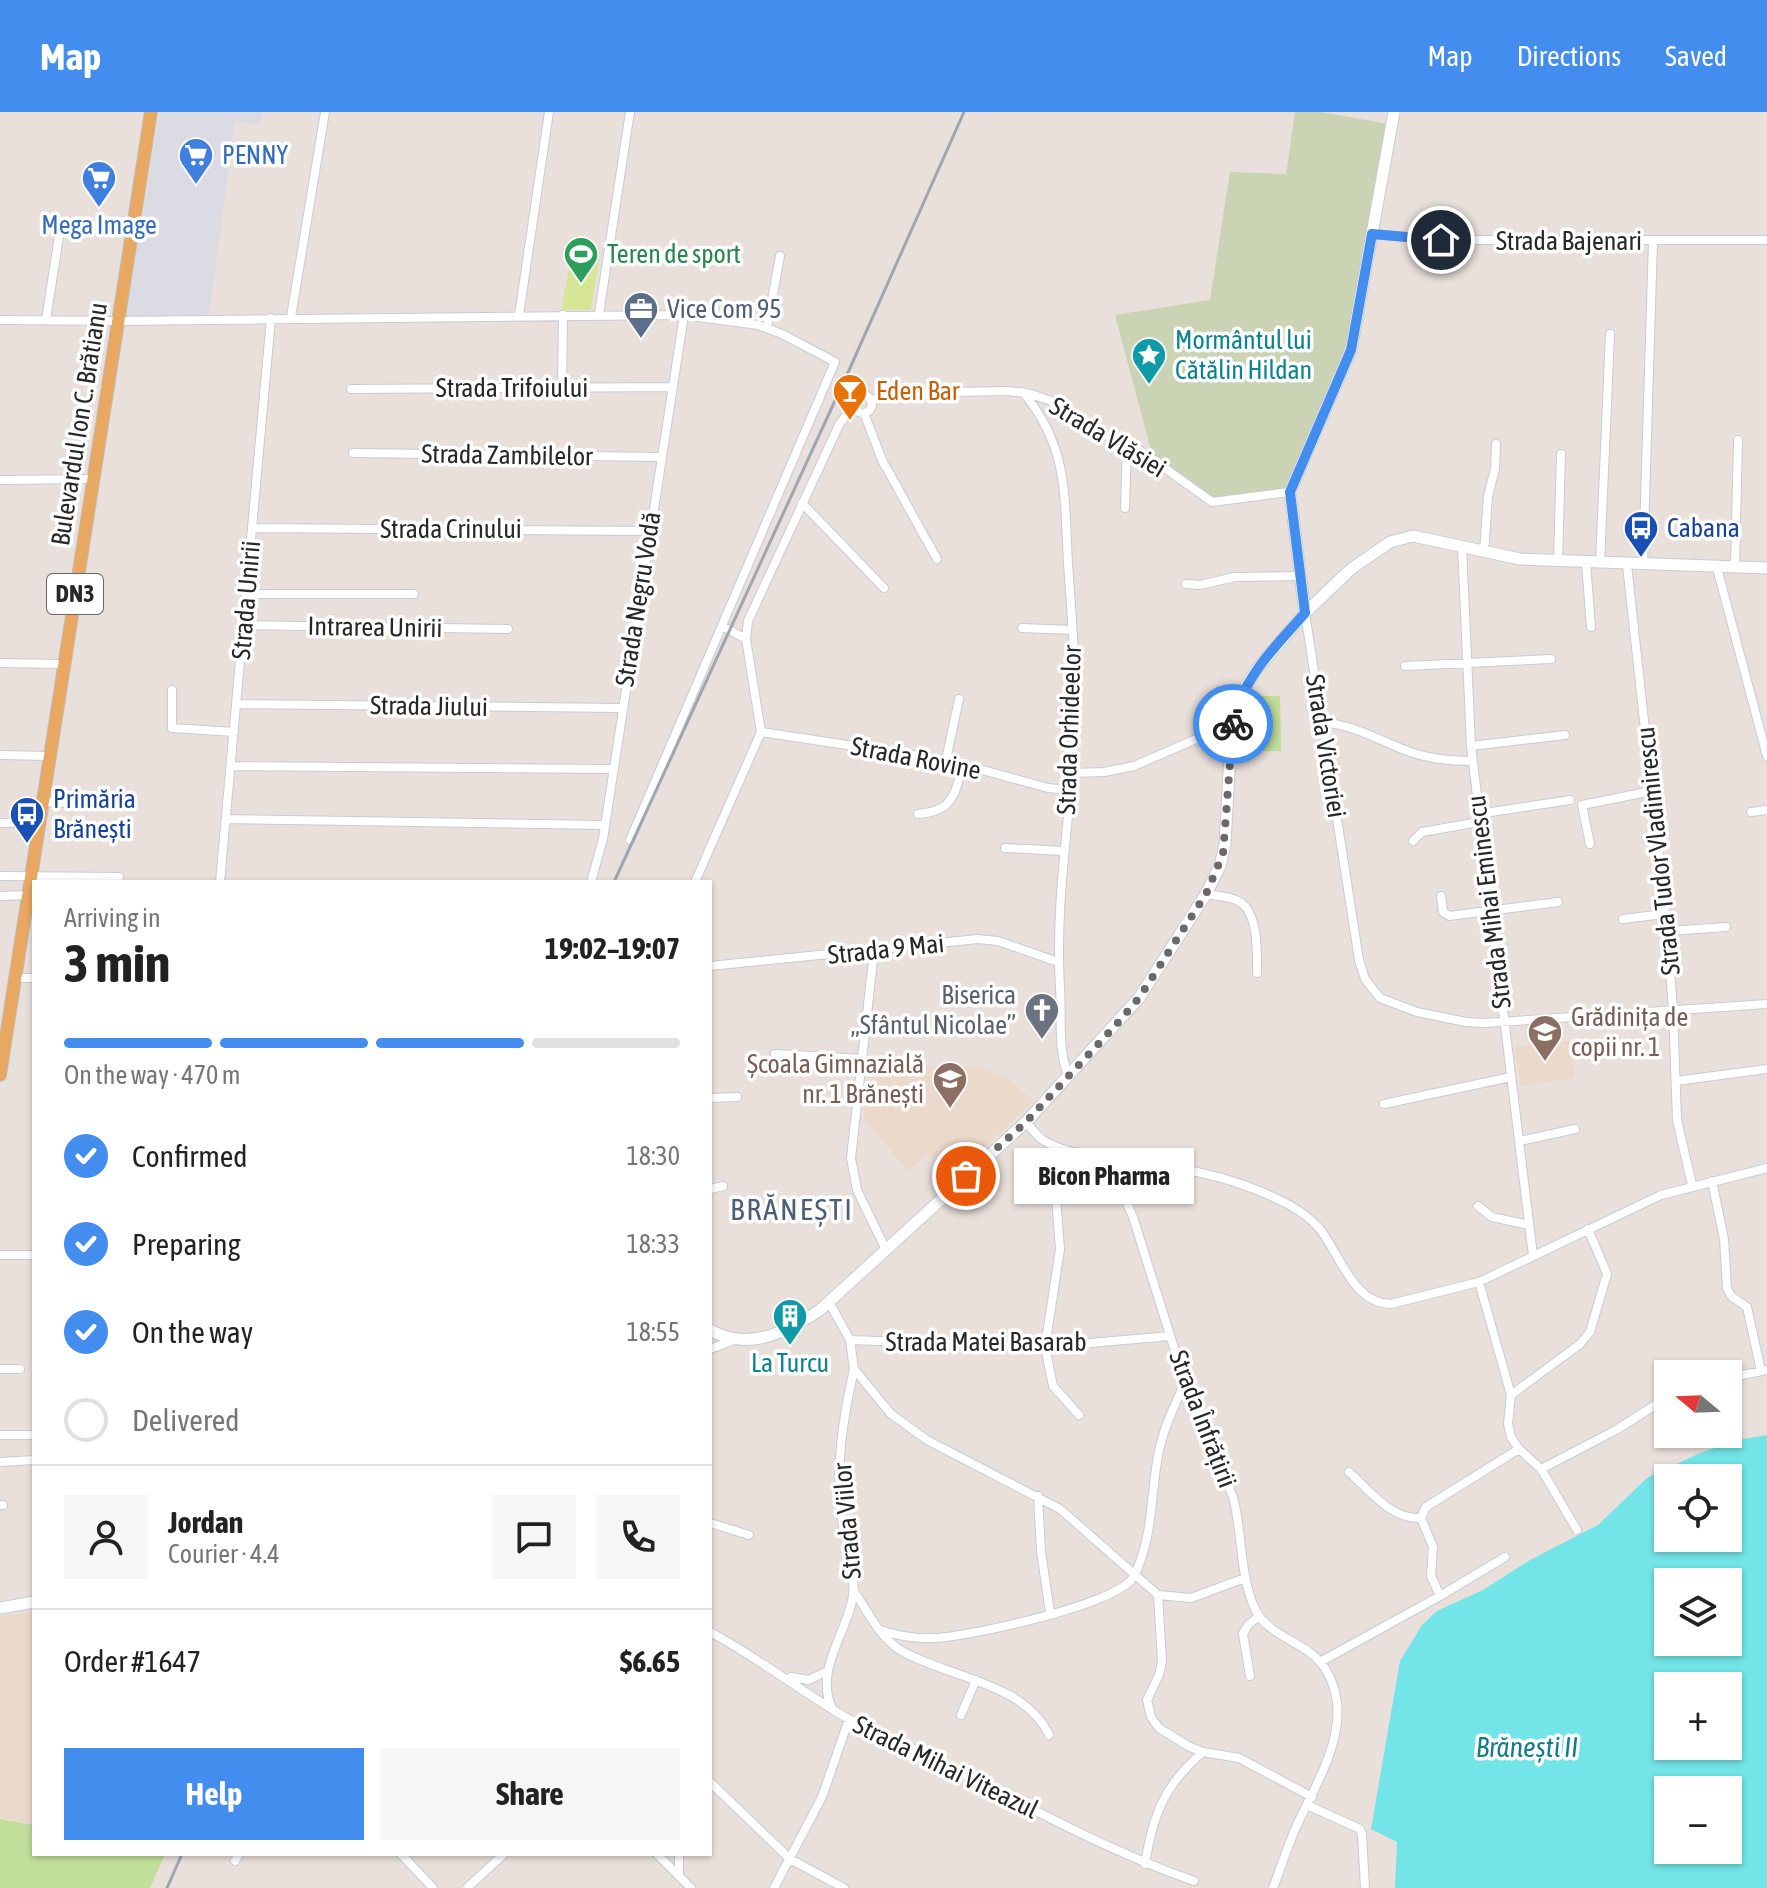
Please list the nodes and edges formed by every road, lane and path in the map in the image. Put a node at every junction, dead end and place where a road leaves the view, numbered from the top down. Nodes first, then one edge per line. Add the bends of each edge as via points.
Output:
1 (151, 112) edge
2 (325, 112) edge
3 (549, 112) edge
4 (630, 112) edge
5 (1394, 112) edge
6 (1372, 234) junction
7 (59, 236) dead end
8 (1767, 240) edge
9 (1653, 241) junction
10 (780, 256) dead end
11 (599, 314) junction
12 (519, 315) junction
13 (563, 315) junction
14 (684, 315) junction
15 (291, 317) junction
16 (271, 318) junction
17 (0, 320) edge
18 (46, 320) junction
19 (118, 321) junction
20 (767, 327) junction
21 (1610, 334) dead end
22 (672, 387) junction
23 (562, 388) junction
24 (351, 389) dead end
25 (1023, 392) junction
26 (870, 400) junction
27 (855, 406) junction
28 (864, 413) junction
29 (1738, 440) dead end
30 (1127, 443) junction
31 (1496, 444) dead end
32 (353, 453) dead end
33 (1561, 454) dead end
34 (661, 457) junction
35 (93, 479) junction
36 (0, 480) edge
37 (1290, 492) junction
38 (802, 503) junction
39 (1125, 508) dead end
40 (253, 528) junction
41 (649, 531) junction
42 (1462, 546) junction
43 (1484, 553) junction
44 (937, 559) dead end
45 (1558, 561) junction
46 (1586, 563) junction
47 (1600, 563) junction
48 (1627, 565) junction
49 (1643, 565) junction
50 (1717, 568) junction
51 (1735, 568) junction
52 (1767, 568) edge
53 (1301, 576) junction
54 (1186, 584) dead end
55 (884, 588) dead end
56 (246, 594) junction
57 (414, 594) dead end
58 (1305, 613) junction
59 (243, 625) junction
60 (722, 626) junction
61 (1591, 627) dead end
62 (1022, 628) dead end
63 (508, 629) dead end
64 (1072, 630) junction
65 (746, 639) junction
66 (1551, 659) dead end
67 (1467, 662) junction
68 (0, 663) edge
69 (63, 664) junction
70 (1405, 666) dead end
71 (172, 690) dead end
72 (959, 699) dead end
73 (236, 704) junction
74 (621, 708) junction
75 (1322, 722) junction
76 (1233, 723) junction
77 (234, 732) junction
78 (761, 732) junction
79 (1565, 735) dead end
80 (1471, 746) junction
81 (0, 755) edge
82 (49, 756) junction
83 (1767, 756) edge
84 (946, 760) junction
85 (1472, 761) junction
86 (963, 765) junction
87 (231, 766) junction
88 (613, 769) junction
89 (1071, 773) junction
90 (1070, 790) junction
91 (1652, 791) junction
92 (1570, 800) dead end
93 (41, 802) junction
94 (124, 805) dead end
95 (1767, 810) edge
96 (1751, 812) dead end
97 (918, 814) dead end
98 (1478, 818) junction
99 (226, 819) junction
100 (38, 822) junction
101 (0, 823) edge
102 (605, 825) junction
103 (630, 840) dead end
104 (1413, 841) dead end
105 (1590, 844) dead end
106 (1005, 848) dead end
107 (1063, 851) junction
108 (0, 876) edge
109 (31, 876) junction
110 (119, 877) dead end
111 (220, 880) edge
112 (591, 880) edge
113 (696, 880) edge
114 (1206, 894) junction
115 (28, 895) junction
116 (0, 896) edge
117 (1441, 896) dead end
118 (1558, 902) dead end
119 (1489, 911) junction
120 (1664, 914) junction
121 (1623, 919) dead end
122 (1726, 927) dead end
123 (1667, 931) junction
124 (28, 938) edge
125 (874, 951) junction
126 (1058, 962) junction
127 (712, 966) edge
128 (1257, 973) dead end
129 (15, 978) junction
130 (32, 978) edge
131 (1767, 1004) edge
132 (5, 1010) edge
133 (1673, 1010) junction
134 (1503, 1022) junction
135 (775, 1054) dead end
136 (862, 1059) junction
137 (1767, 1069) edge
138 (0, 1075) edge
139 (1069, 1077) junction
140 (1511, 1077) junction
141 (1676, 1081) junction
142 (737, 1097) dead end
143 (712, 1098) edge
144 (1384, 1104) dead end
145 (1026, 1122) junction
146 (1575, 1129) dead end
147 (1520, 1141) junction
148 (1052, 1145) junction
149 (1100, 1158) junction
150 (1767, 1168) edge
151 (1712, 1181) junction
152 (1692, 1185) junction
153 (723, 1186) dead end
154 (712, 1189) edge
155 (1478, 1206) dead end
156 (1529, 1225) junction
157 (1588, 1229) junction
158 (886, 1250) junction
159 (0, 1255) edge
160 (32, 1255) edge
161 (1533, 1256) junction
162 (1479, 1282) junction
163 (829, 1302) junction
164 (712, 1331) edge
165 (1170, 1336) junction
166 (734, 1340) junction
167 (850, 1340) junction
168 (1045, 1347) junction
169 (712, 1348) edge
170 (0, 1369) edge
171 (20, 1369) dead end
172 (854, 1369) junction
173 (1764, 1370) edge
174 (1742, 1375) edge
175 (1185, 1383) junction
176 (1511, 1395) junction
177 (1654, 1406) edge
178 (1079, 1415) dead end
179 (0, 1435) edge
180 (32, 1435) edge
181 (1519, 1449) junction
182 (32, 1460) edge
183 (0, 1462) edge
184 (1541, 1469) junction
185 (1349, 1472) dead end
186 (1038, 1496) junction
187 (1421, 1518) junction
188 (712, 1524) edge
189 (1577, 1530) dead end
190 (749, 1535) dead end
191 (1505, 1557) dead end
192 (1135, 1575) junction
193 (1245, 1578) junction
194 (854, 1591) junction
195 (1158, 1595) junction
196 (1440, 1596) junction
197 (32, 1602) edge
198 (0, 1608) edge
199 (1050, 1613) junction
200 (1259, 1616) junction
201 (880, 1630) junction
202 (712, 1633) edge
203 (1320, 1662) junction
204 (827, 1670) junction
205 (782, 1675) junction
206 (1250, 1676) dead end
207 (976, 1680) junction
208 (832, 1709) junction
209 (961, 1715) dead end
210 (849, 1719) junction
211 (1049, 1735) dead end
212 (1203, 1752) junction
213 (712, 1784) edge
214 (1310, 1801) junction
215 (403, 1856) edge
216 (502, 1856) edge
217 (659, 1856) edge
218 (679, 1856) edge
219 (790, 1859) junction
220 (1145, 1864) junction
221 (679, 1876) junction
222 (1194, 1881) dead end
223 (433, 1888) edge
224 (467, 1888) edge
225 (691, 1888) edge
226 (774, 1888) edge
227 (844, 1888) edge
228 (1273, 1888) edge
229 (1365, 1888) edge

1 - 19 main road, Bulevardul Ion C. Brătianu / DN3
2 - 15 street
3 - 12 street
4 - 11 street
5 - 6 main road
6 - 9 street, Strada Bajenari via 1441,240
6 - 37 main road via 1351,350
7 - 18 street
8 - 9 street, Strada Bajenari
9 - 49 street
10 - 20 street
11 - 13 street
11 - 14 street
12 - 13 street
12 - 15 street
13 - 23 street
14 - 20 street
14 - 22 street, Strada Negru Vodă
15 - 16 street
16 - 19 street
16 - 40 street, Strada Unirii
17 - 18 street
18 - 19 street
19 - 35 main road, Bulevardul Ion C. Brătianu / DN3
20 - 60 street via 835,362
21 - 47 street
22 - 23 street, Strada Trifoiului
22 - 34 street, Strada Negru Vodă
23 - 24 street, Strada Trifoiului
25 - 26 street, Strada Vlăsiei
25 - 30 street, Strada Vlăsiei via 1051,401 1084,424
25 - 64 street, Strada Orhideelor via 1047,426 1060,464
26 - 27 street via 861,396
26 - 28 street via 871,408
27 - 28 street
27 - 38 street via 840,423
28 - 44 street via 882,460
29 - 51 street
30 - 37 street, Strada Vlăsiei via 1212,502
30 - 39 street
31 - 43 street
32 - 34 street, Strada Zambilelor
33 - 45 street
34 - 41 street, Strada Negru Vodă
35 - 36 street
35 - 69 main road, Bulevardul Ion C. Brătianu / DN3
37 - 53 main road, Strada Victoriei
38 - 55 street
38 - 65 street via 748,621
40 - 41 street, Strada Crinului
40 - 56 street, Strada Unirii
41 - 74 street, Strada Negru Vodă
42 - 43 main road
42 - 58 main road via 1423,536 1390,542 1351,569
42 - 67 street, Strada Mihai Eminescu
43 - 45 main road
45 - 46 main road
46 - 47 main road
46 - 61 street
47 - 48 main road
48 - 49 main road
48 - 91 street, Strada Tudor Vladimirescu
49 - 50 main road
50 - 51 main road
50 - 83 street
51 - 52 main road
53 - 54 street
53 - 58 main road, Strada Victoriei
56 - 57 street
56 - 59 street, Strada Unirii
58 - 75 street, Strada Victoriei
58 - 76 main road via 1251,677
59 - 63 street, Intrarea Unirii
59 - 73 street, Strada Unirii
60 - 65 street
60 - 103 street
62 - 64 street
64 - 89 street, Strada Orhideelor
65 - 78 street
66 - 67 street
67 - 70 street
67 - 80 street, Strada Mihai Eminescu
68 - 69 street
69 - 82 main road, Bulevardul Ion C. Brătianu / DN3
71 - 77 street via 172,728
72 - 84 street
73 - 74 street, Strada Jiului
73 - 77 street, Strada Unirii
74 - 88 street, Strada Negru Vodă
75 - 85 street via 1440,760
75 - 134 street, Strada Victoriei via 1365,979 1380,998 1417,1012 1475,1023
76 - 89 street via 1134,766
76 - 114 main road via 1223,854
77 - 87 street, Strada Unirii
78 - 84 street, Strada Rovine
78 - 113 street
79 - 80 street
80 - 85 street, Strada Mihai Eminescu
81 - 82 street
82 - 93 main road, Bulevardul Ion C. Brătianu / DN3
84 - 86 street, Strada Rovine
85 - 98 street, Strada Mihai Eminescu
86 - 90 street, Strada Rovine
86 - 97 street via 948,805
87 - 88 street
87 - 99 street, Strada Unirii
88 - 102 street, Strada Negru Vodă
89 - 90 street, Strada Orhideelor
90 - 107 street, Strada Orhideelor
91 - 105 street via 1582,805
91 - 120 street, Strada Tudor Vladimirescu
92 - 98 street
93 - 94 street
93 - 100 main road, Bulevardul Ion C. Brătianu / DN3
95 - 96 street
98 - 104 street via 1422,832
98 - 119 street, Strada Mihai Eminescu
99 - 102 street
99 - 111 street, Strada Unirii
100 - 101 street
100 - 109 main road, Bulevardul Ion C. Brătianu / DN3
102 - 112 street, Strada Negru Vodă
106 - 107 street
107 - 126 street, Strada Orhideelor
108 - 109 street
109 - 110 street
109 - 115 main road, Bulevardul Ion C. Brătianu / DN3
114 - 128 street via 1240,901 1249,912
114 - 139 main road via 1139,998
115 - 116 street
115 - 124 main road, Bulevardul Ion C. Brătianu / DN3
117 - 119 street via 1443,912 1449,916
118 - 119 street
119 - 134 street, Strada Mihai Eminescu
120 - 121 street
120 - 123 street, Strada Tudor Vladimirescu
122 - 123 street
123 - 133 street, Strada Tudor Vladimirescu
124 - 129 main road, Bulevardul Ion C. Brătianu / DN3
125 - 126 street, Strada 9 Mai via 987,939
125 - 127 street, Strada 9 Mai
125 - 136 street
126 - 139 street, Strada Orhideelor via 1063,1060
129 - 130 street
129 - 132 main road, Bulevardul Ion C. Brătianu / DN3
131 - 133 street, Strada Victoriei
132 - 138 main road, Bulevardul Ion C. Brătianu / DN3
133 - 134 street, Strada Victoriei
133 - 141 street, Strada Tudor Vladimirescu
134 - 140 street, Strada Mihai Eminescu
135 - 136 street
136 - 158 street via 852,1170
137 - 141 street
139 - 145 main road
140 - 144 street
140 - 147 street, Strada Mihai Eminescu
141 - 152 street, Strada Tudor Vladimirescu via 1677,1120
142 - 143 street
145 - 148 street
145 - 158 main road
146 - 147 street
147 - 156 street, Strada Mihai Eminescu
148 - 149 street
148 - 168 street via 1060,1249
149 - 162 street via 1187,1170 1278,1199 1319,1229 1364,1297 1376,1303
149 - 165 street, Strada Înfrățirii via 1114,1173 1133,1217
150 - 151 street
151 - 152 street
151 - 173 street via 1727,1288 1747,1307
152 - 157 street
153 - 154 street
155 - 156 street via 1492,1217
156 - 161 street, Strada Mihai Eminescu
157 - 161 street
157 - 176 street via 1607,1274 1590,1332
158 - 163 main road
159 - 160 street
161 - 162 street
162 - 176 street
163 - 166 main road via 771,1336
163 - 167 street
164 - 166 main road
165 - 168 street, Strada Matei Basarab
165 - 175 street, Strada Înfrățirii
166 - 169 street
167 - 168 street, Strada Matei Basarab
167 - 172 street
168 - 178 street via 1053,1386
170 - 171 street
172 - 186 street via 891,1414 914,1432
172 - 194 street, Strada Viilor via 839,1463
173 - 174 street
175 - 192 street via 1159,1451 1152,1522
175 - 193 street, Strada Înfrățirii via 1233,1497
176 - 181 street via 1508,1424
177 - 184 street
179 - 180 street
181 - 184 street
181 - 187 street via 1426,1507
182 - 183 street
184 - 189 street
185 - 187 street via 1397,1515
186 - 192 street via 1078,1522
186 - 199 street
187 - 196 street via 1433,1547 1432,1583
188 - 190 street
191 - 196 street
192 - 195 street
192 - 199 street via 1110,1596
193 - 195 street via 1191,1598
193 - 200 street, Strada Înfrățirii
194 - 201 street
194 - 204 street, Strada Viilor
195 - 212 street via 1162,1661 1148,1709 1164,1733
196 - 203 street
197 - 198 main road
199 - 201 street via 952,1637 908,1637
200 - 203 street
200 - 206 street via 1243,1634
201 - 207 street via 900,1650
202 - 205 street, Strada Mihai Viteazul
203 - 214 street via 1334,1694 1337,1721
204 - 205 street via 809,1680
204 - 208 street via 825,1692
205 - 208 street, Strada Mihai Viteazul
207 - 209 street
207 - 211 street via 1027,1708
208 - 210 street, Strada Mihai Viteazul
210 - 219 street via 822,1797
210 - 220 street, Strada Mihai Viteazul
212 - 214 street via 1239,1758
212 - 220 street via 1163,1798
213 - 219 street
214 - 228 street
214 - 229 street via 1362,1834
215 - 223 street
216 - 224 street
217 - 221 street
218 - 221 street
219 - 226 street
219 - 227 street
220 - 222 street, Strada Mihai Viteazul
221 - 225 street

